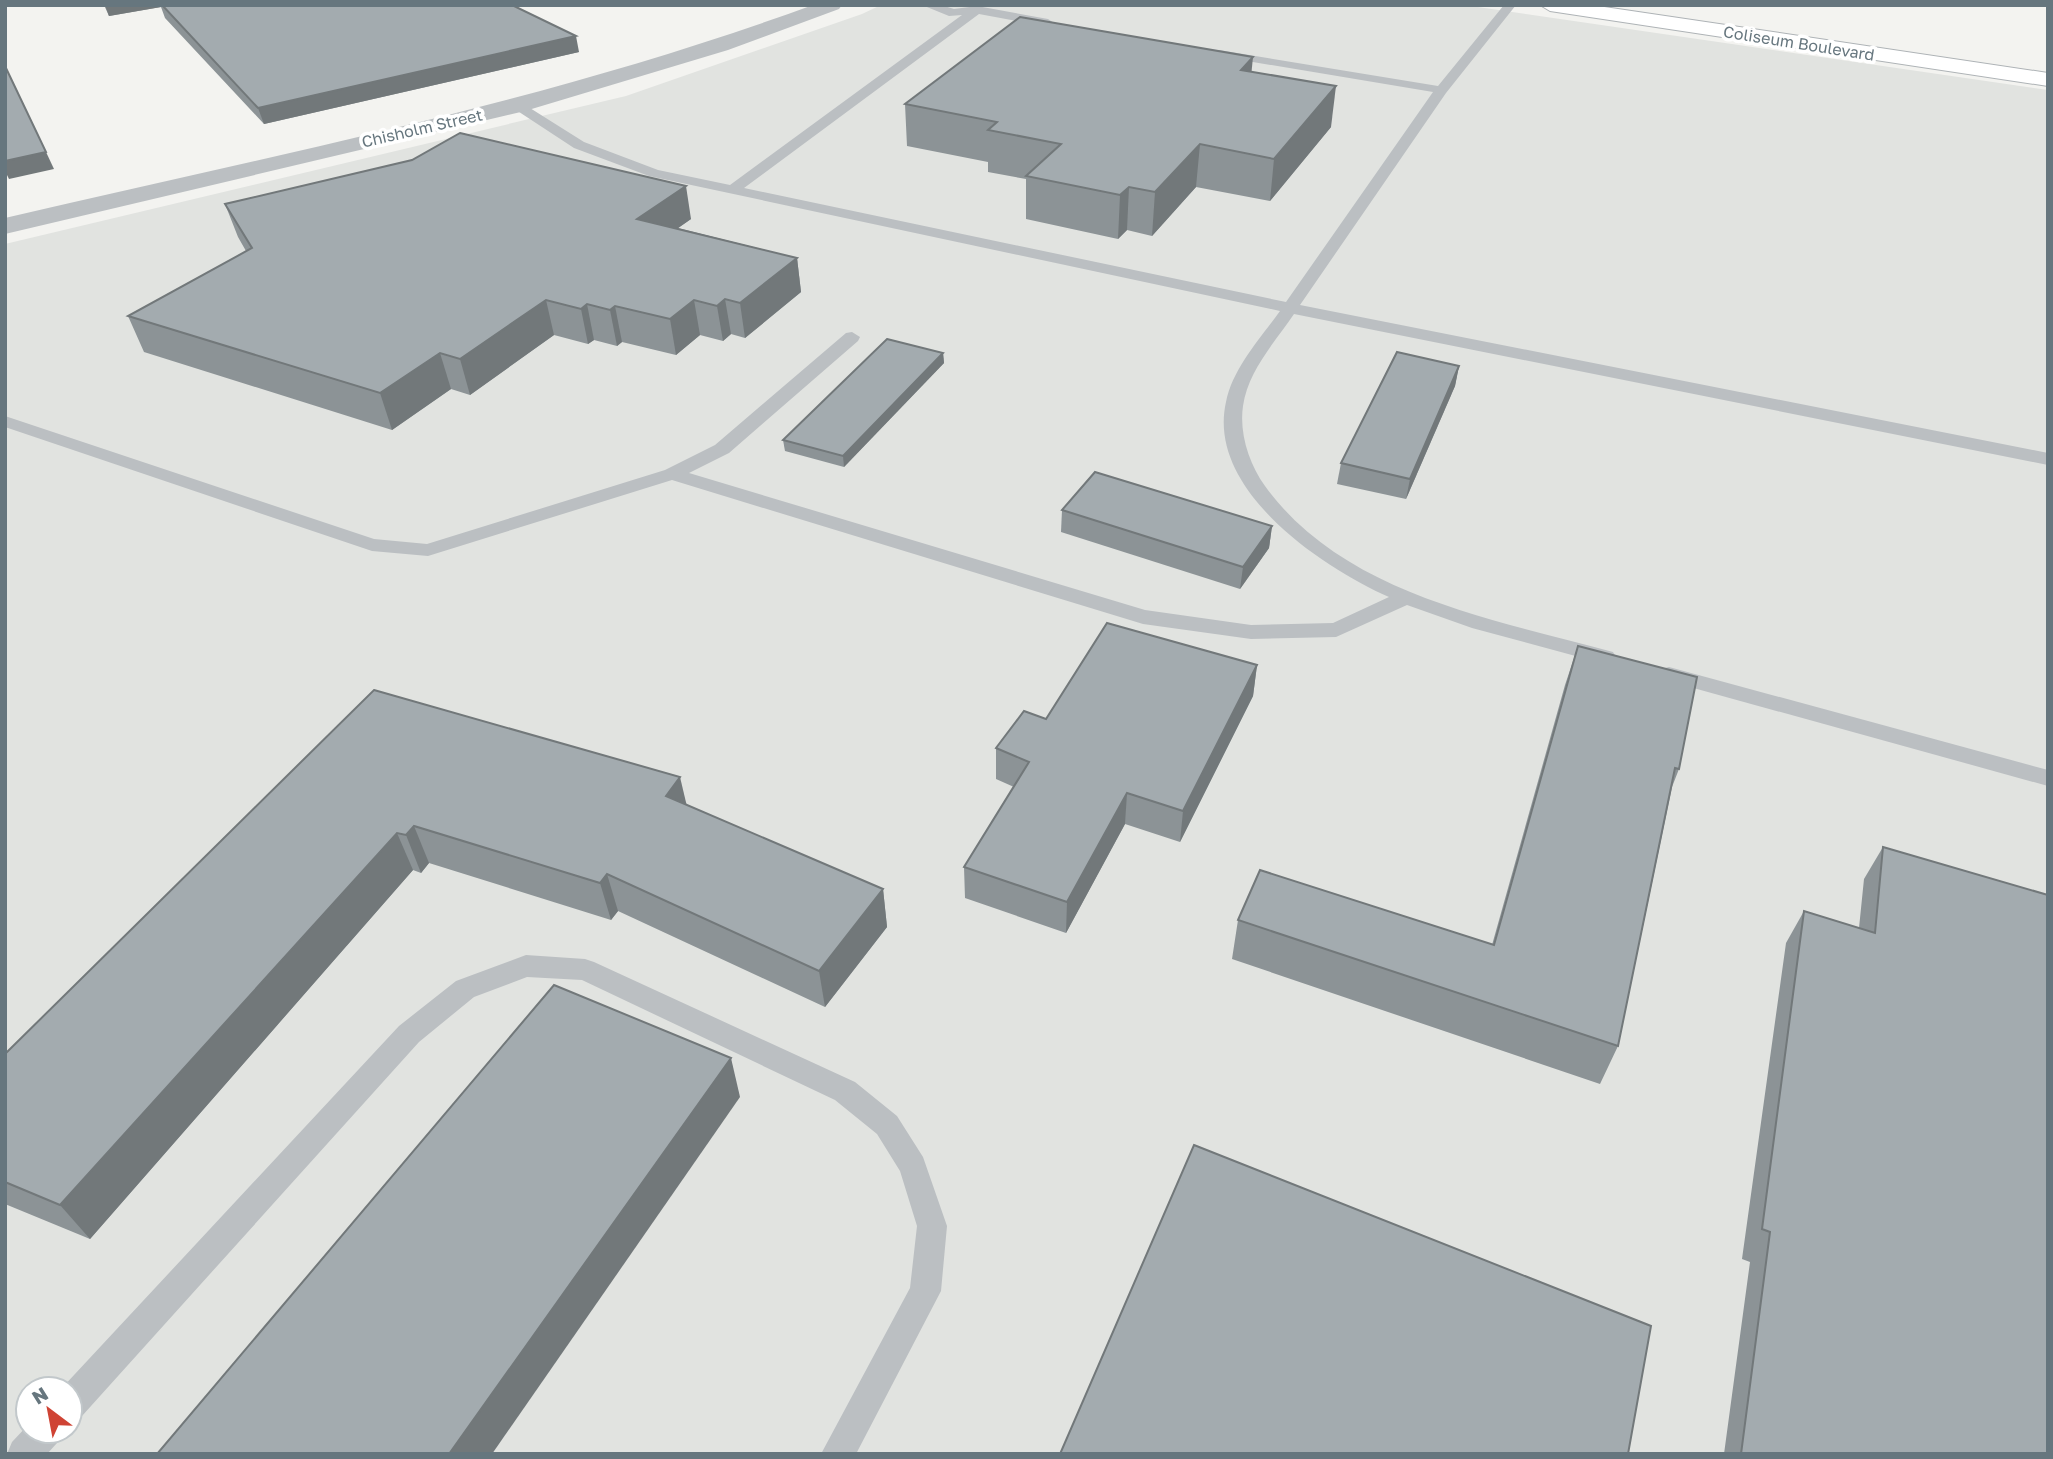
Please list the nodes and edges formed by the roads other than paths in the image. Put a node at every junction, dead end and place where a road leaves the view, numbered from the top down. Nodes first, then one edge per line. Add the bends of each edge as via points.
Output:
1 (832, 5) edge
2 (928, 5) edge
3 (1510, 5) edge
4 (1550, 5) edge
5 (977, 10) junction
6 (1059, 24) edge
7 (1209, 50) edge
8 (2048, 80) edge
9 (1441, 90) junction
10 (517, 106) junction
11 (732, 190) junction
12 (5, 226) edge
13 (1289, 307) junction
14 (852, 337) dead end
15 (5, 421) edge
16 (2048, 459) edge
17 (672, 474) junction
18 (1406, 597) junction
19 (2048, 778) edge
20 (84, 1389) edge
21 (838, 1454) edge

1 - 10 street, Chisholm Street via 709,49
2 - 5 lane via 953,13
3 - 9 lane
4 - 8 main road, Coliseum Boulevard
5 - 6 lane
5 - 11 lane
7 - 9 lane
9 - 13 lane
10 - 11 lane via 603,156
10 - 12 street, Chisholm Street
11 - 13 lane
13 - 16 lane
13 - 18 lane via 1244,374 1236,395 1232,416 1243,464 1257,488 1301,535 1355,571
14 - 17 lane via 722,449
15 - 17 lane via 372,545 428,550
17 - 18 lane via 1143,617 1251,632 1336,630
18 - 19 lane via 1473,620
20 - 21 lane via 409,1034 465,989 526,966 585,970 845,1091 887,1125 913,1166 932,1226 925,1291

